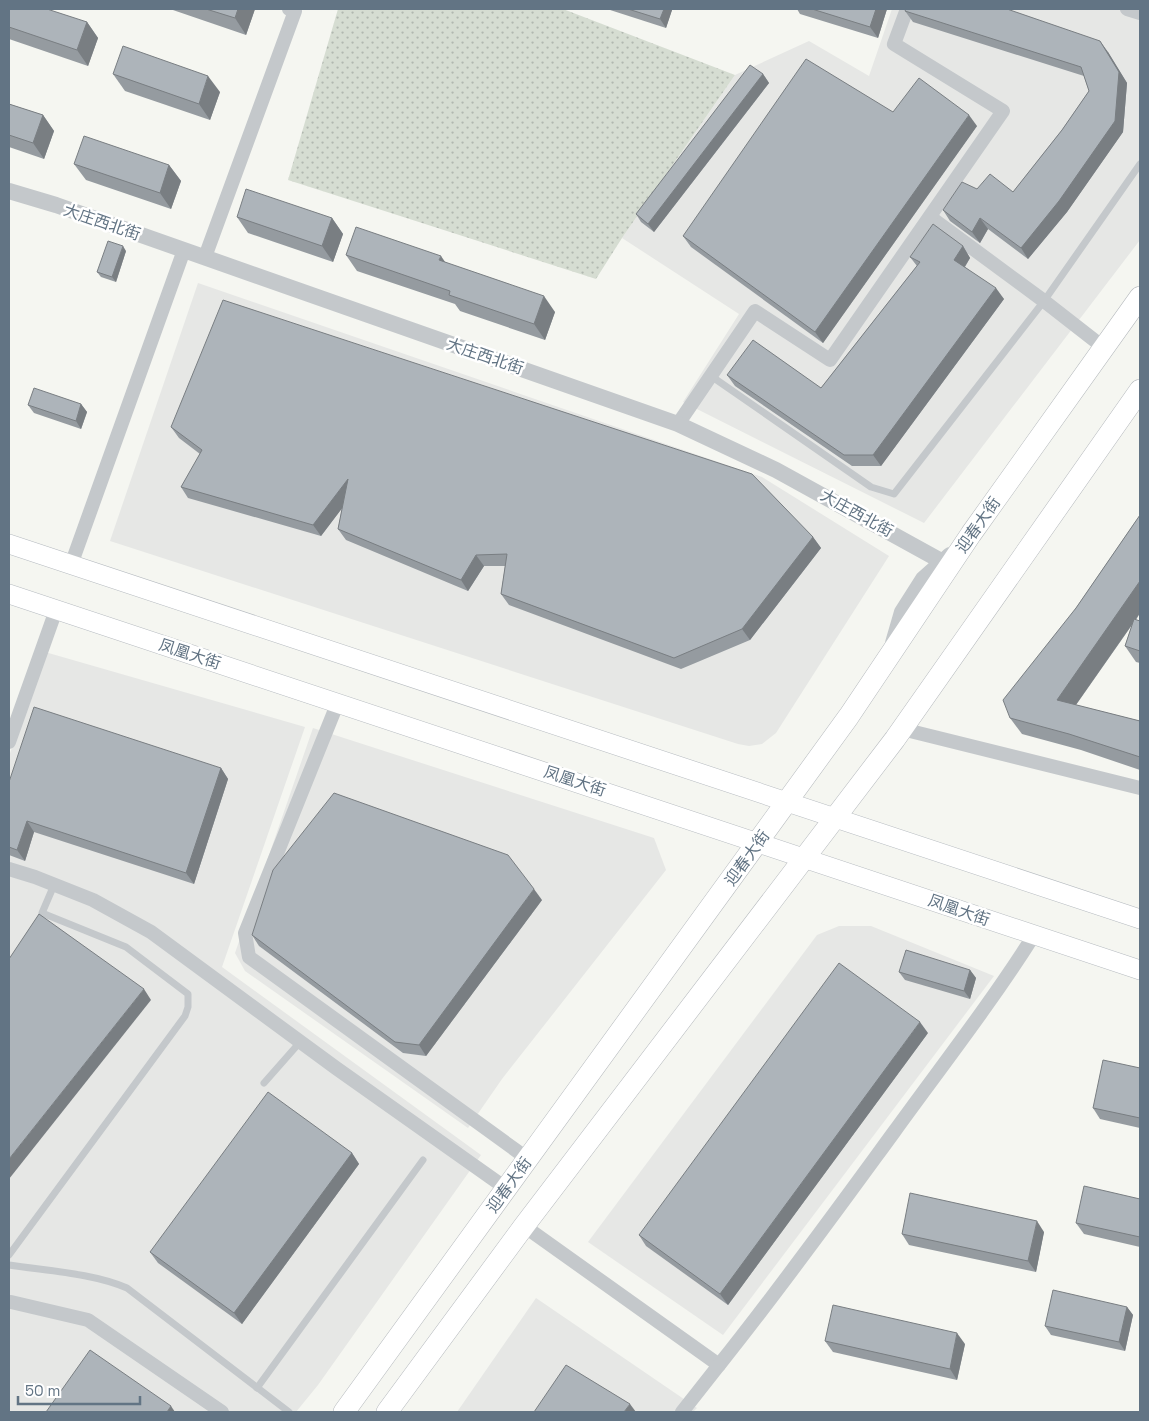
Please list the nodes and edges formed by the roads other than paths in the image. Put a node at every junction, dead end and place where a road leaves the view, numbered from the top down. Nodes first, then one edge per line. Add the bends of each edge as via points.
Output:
1 (289, 9) edge
2 (907, 9) edge
3 (1127, 9) edge
4 (1140, 13) edge
5 (1140, 164) edge
6 (9, 191) edge
7 (930, 217) junction
8 (184, 250) junction
9 (205, 257) junction
10 (1140, 297) edge
11 (1044, 301) junction
12 (1103, 347) junction
13 (711, 376) junction
14 (1140, 390) edge
15 (678, 424) junction
16 (971, 534) junction
17 (9, 544) edge
18 (943, 562) junction
19 (71, 565) junction
20 (9, 594) edge
21 (56, 610) junction
22 (889, 658) junction
23 (338, 702) junction
24 (902, 729) junction
25 (9, 742) edge
26 (1140, 788) edge
27 (787, 802) junction
28 (835, 819) junction
29 (758, 843) junction
30 (805, 858) junction
31 (9, 869) edge
32 (54, 885) junction
33 (1140, 919) edge
34 (1034, 935) junction
35 (1140, 970) edge
36 (301, 1042) junction
37 (264, 1083) dead end
38 (528, 1159) junction
39 (423, 1160) dead end
40 (507, 1189) junction
41 (524, 1226) junction
42 (9, 1255) edge
43 (9, 1265) edge
44 (11, 1302) dead end
45 (719, 1365) junction
46 (257, 1388) junction
47 (222, 1412) edge
48 (289, 1412) edge
49 (344, 1412) edge
50 (387, 1412) edge
51 (682, 1412) edge

1 - 9 street via 295,11
2 - 7 street via 894,44 1003,111
3 - 4 street
5 - 11 lane
6 - 8 street, 大庄西北街
7 - 11 street
7 - 13 street via 830,360 755,311
8 - 9 street, 大庄西北街
8 - 19 street
9 - 15 street, 大庄西北街
10 - 12 main road, 迎春大街
11 - 12 street
11 - 13 lane via 894,494 871,487
12 - 16 main road, 迎春大街
13 - 15 street
14 - 24 main road
15 - 18 street, 大庄西北街 via 776,470
16 - 18 street
16 - 22 main road, 迎春大街
17 - 19 main road
18 - 22 street via 924,579 902,612
19 - 27 main road
20 - 21 main road, 凤凰大街
21 - 23 main road, 凤凰大街
21 - 25 street
22 - 27 main road, 迎春大街
23 - 29 main road, 凤凰大街
23 - 38 street via 245,933 249,957
24 - 26 street
24 - 28 main road
27 - 28 main road
27 - 29 main road, 迎春大街
28 - 30 main road
28 - 33 main road
29 - 30 main road, 凤凰大街
29 - 38 main road, 迎春大街
30 - 34 main road, 凤凰大街
30 - 41 main road
31 - 32 street
32 - 36 street via 93,900 151,932
32 - 42 lane via 42,913 126,947 188,994 189,1001 185,1016
34 - 35 main road, 凤凰大街
34 - 45 street via 772,1299
36 - 37 lane
36 - 40 street
38 - 40 main road, 迎春大街
39 - 46 lane
40 - 49 main road, 迎春大街
41 - 45 street
41 - 50 main road
43 - 46 lane via 91,1278 127,1288
44 - 47 street via 88,1320
45 - 51 street
46 - 48 lane

